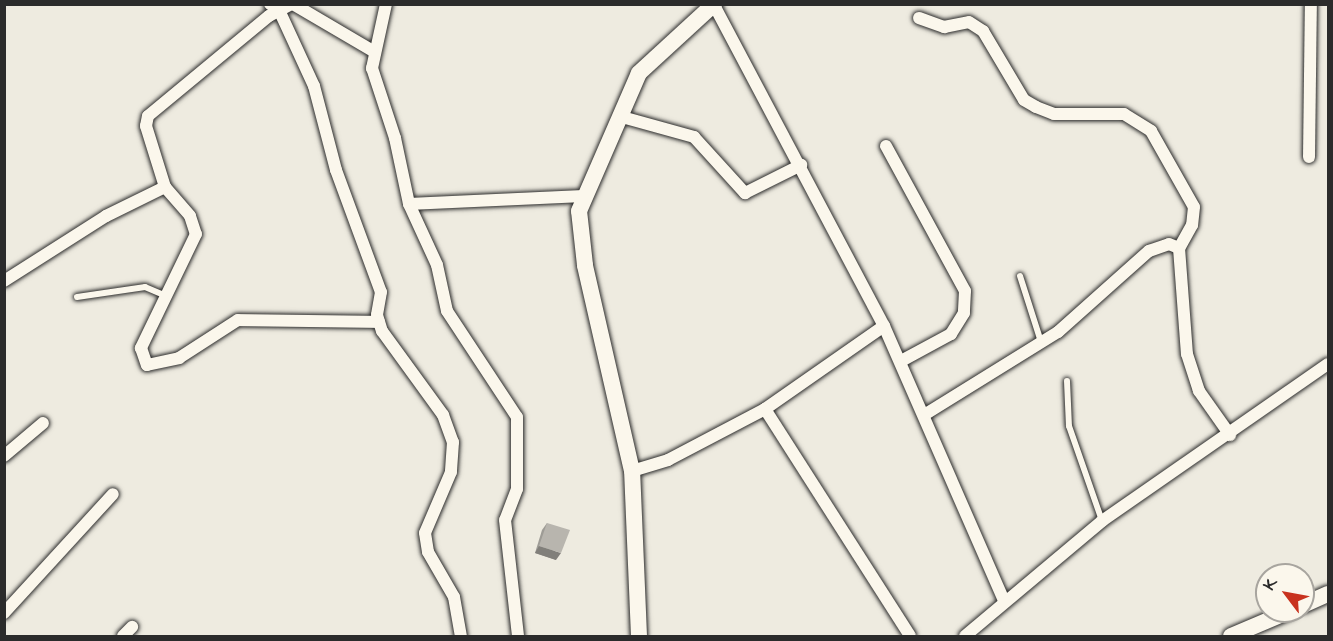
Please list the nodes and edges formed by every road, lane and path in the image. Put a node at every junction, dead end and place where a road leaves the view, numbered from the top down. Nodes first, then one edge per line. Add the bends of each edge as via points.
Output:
1 (293, 4) edge
2 (386, 4) edge
3 (1311, 4) edge
4 (714, 5) edge
5 (274, 7) edge
6 (919, 18) dead end
7 (373, 51) junction
8 (622, 117) junction
9 (886, 146) dead end
10 (1309, 158) dead end
11 (801, 165) junction
12 (165, 187) junction
13 (583, 196) junction
14 (409, 204) junction
15 (1179, 248) junction
16 (1020, 276) dead end
17 (4, 281) edge
18 (167, 296) junction
19 (77, 297) dead end
20 (379, 322) junction
21 (884, 326) junction
22 (1041, 342) junction
23 (901, 361) junction
24 (1329, 364) edge
25 (1067, 381) dead end
26 (765, 409) junction
27 (924, 415) junction
28 (43, 423) dead end
29 (1230, 435) junction
30 (4, 456) edge
31 (632, 471) junction
32 (113, 494) dead end
33 (1102, 521) junction
34 (1329, 594) edge
35 (1315, 600) edge
36 (1004, 601) junction
37 (4, 613) edge
38 (1262, 623) edge
39 (460, 636) edge
40 (518, 636) edge
41 (639, 636) edge
42 (910, 636) edge
43 (965, 636) edge
44 (1231, 636) edge

1 - 5 street
1 - 7 street
2 - 7 street
3 - 10 street
4 - 8 street via 639,73
4 - 11 street
5 - 12 street via 148,116 146,126
5 - 20 street via 314,86 336,170 381,292
6 - 15 street via 944,27 969,22 983,31 1024,100 1036,107 1054,114 1139,119 1194,207 1192,225
7 - 14 street via 372,68 395,138
8 - 11 street via 694,137 745,194
8 - 13 street
9 - 23 street via 965,291 964,313 951,334
11 - 21 street
12 - 17 street via 106,216
12 - 18 street via 190,216 196,234
13 - 14 street
13 - 31 street via 578,226
14 - 40 street via 437,265 447,311 517,417 518,489 505,520
15 - 22 street via 1169,244 1149,251 1084,312
15 - 29 street via 1187,354 1199,391
16 - 22 lane
18 - 19 lane via 144,287
18 - 20 street via 141,348 147,365 179,358 237,320
20 - 39 street via 443,416 453,442 451,472 425,533 428,552 454,597
21 - 23 street
21 - 26 street
22 - 27 street
23 - 27 street
24 - 29 street
25 - 33 lane via 1069,426
26 - 31 street via 669,460
26 - 42 street
27 - 36 street
28 - 30 street
29 - 33 street
31 - 41 street
32 - 37 street
33 - 36 street
34 - 35 street
36 - 43 street
38 - 44 street

